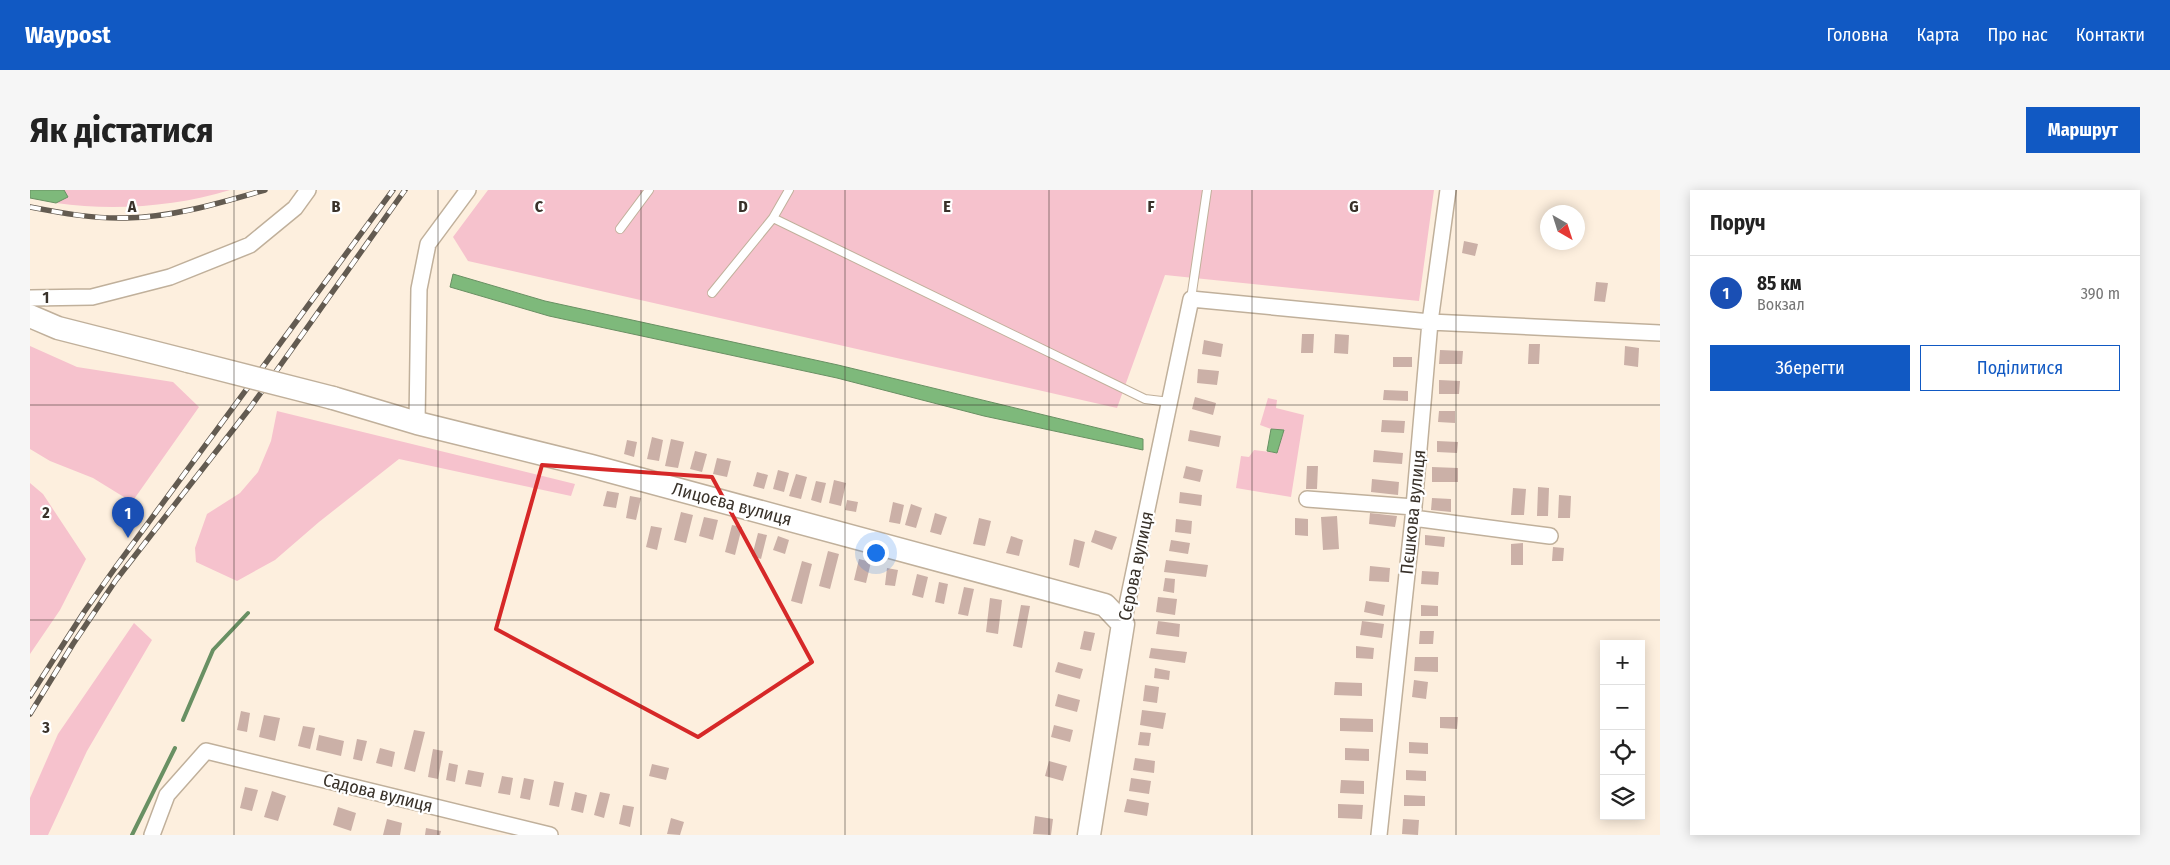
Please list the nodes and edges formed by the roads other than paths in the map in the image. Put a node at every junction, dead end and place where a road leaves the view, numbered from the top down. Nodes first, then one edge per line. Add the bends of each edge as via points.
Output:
1 (308, 190) edge
2 (468, 190) edge
3 (649, 190) edge
4 (789, 190) edge
5 (1207, 190) edge
6 (1448, 190) edge
7 (773, 218) junction
8 (620, 229) dead end
9 (712, 293) dead end
10 (30, 298) edge
11 (1191, 299) junction
12 (30, 316) edge
13 (1430, 322) junction
14 (1660, 333) edge
15 (1170, 402) junction
16 (417, 423) junction
17 (1307, 498) dead end
18 (1413, 513) junction
19 (1550, 536) dead end
20 (1123, 624) junction
21 (152, 835) edge
22 (550, 835) edge
23 (1089, 835) edge
24 (1378, 835) edge

1 - 10 street via 294,208 250,245 170,277 92,297
2 - 16 street via 428,244 419,289
3 - 8 lane
4 - 7 lane
5 - 11 lane
6 - 13 street, Пєшкова вулиця
7 - 9 lane
7 - 15 lane via 1145,399
11 - 13 street
11 - 15 street, Сєрова вулиця
12 - 16 street, Лицоєва вулиця, bridge via 58,328 333,398
13 - 14 street
13 - 18 street, Пєшкова вулиця
15 - 20 street, Сєрова вулиця
16 - 20 street, Лицоєва вулиця via 591,466 1105,605
17 - 18 street
18 - 19 street
18 - 24 street, Пєшкова вулиця
20 - 23 street, Сєрова вулиця
21 - 22 street, Садова вулиця via 167,795 206,751

